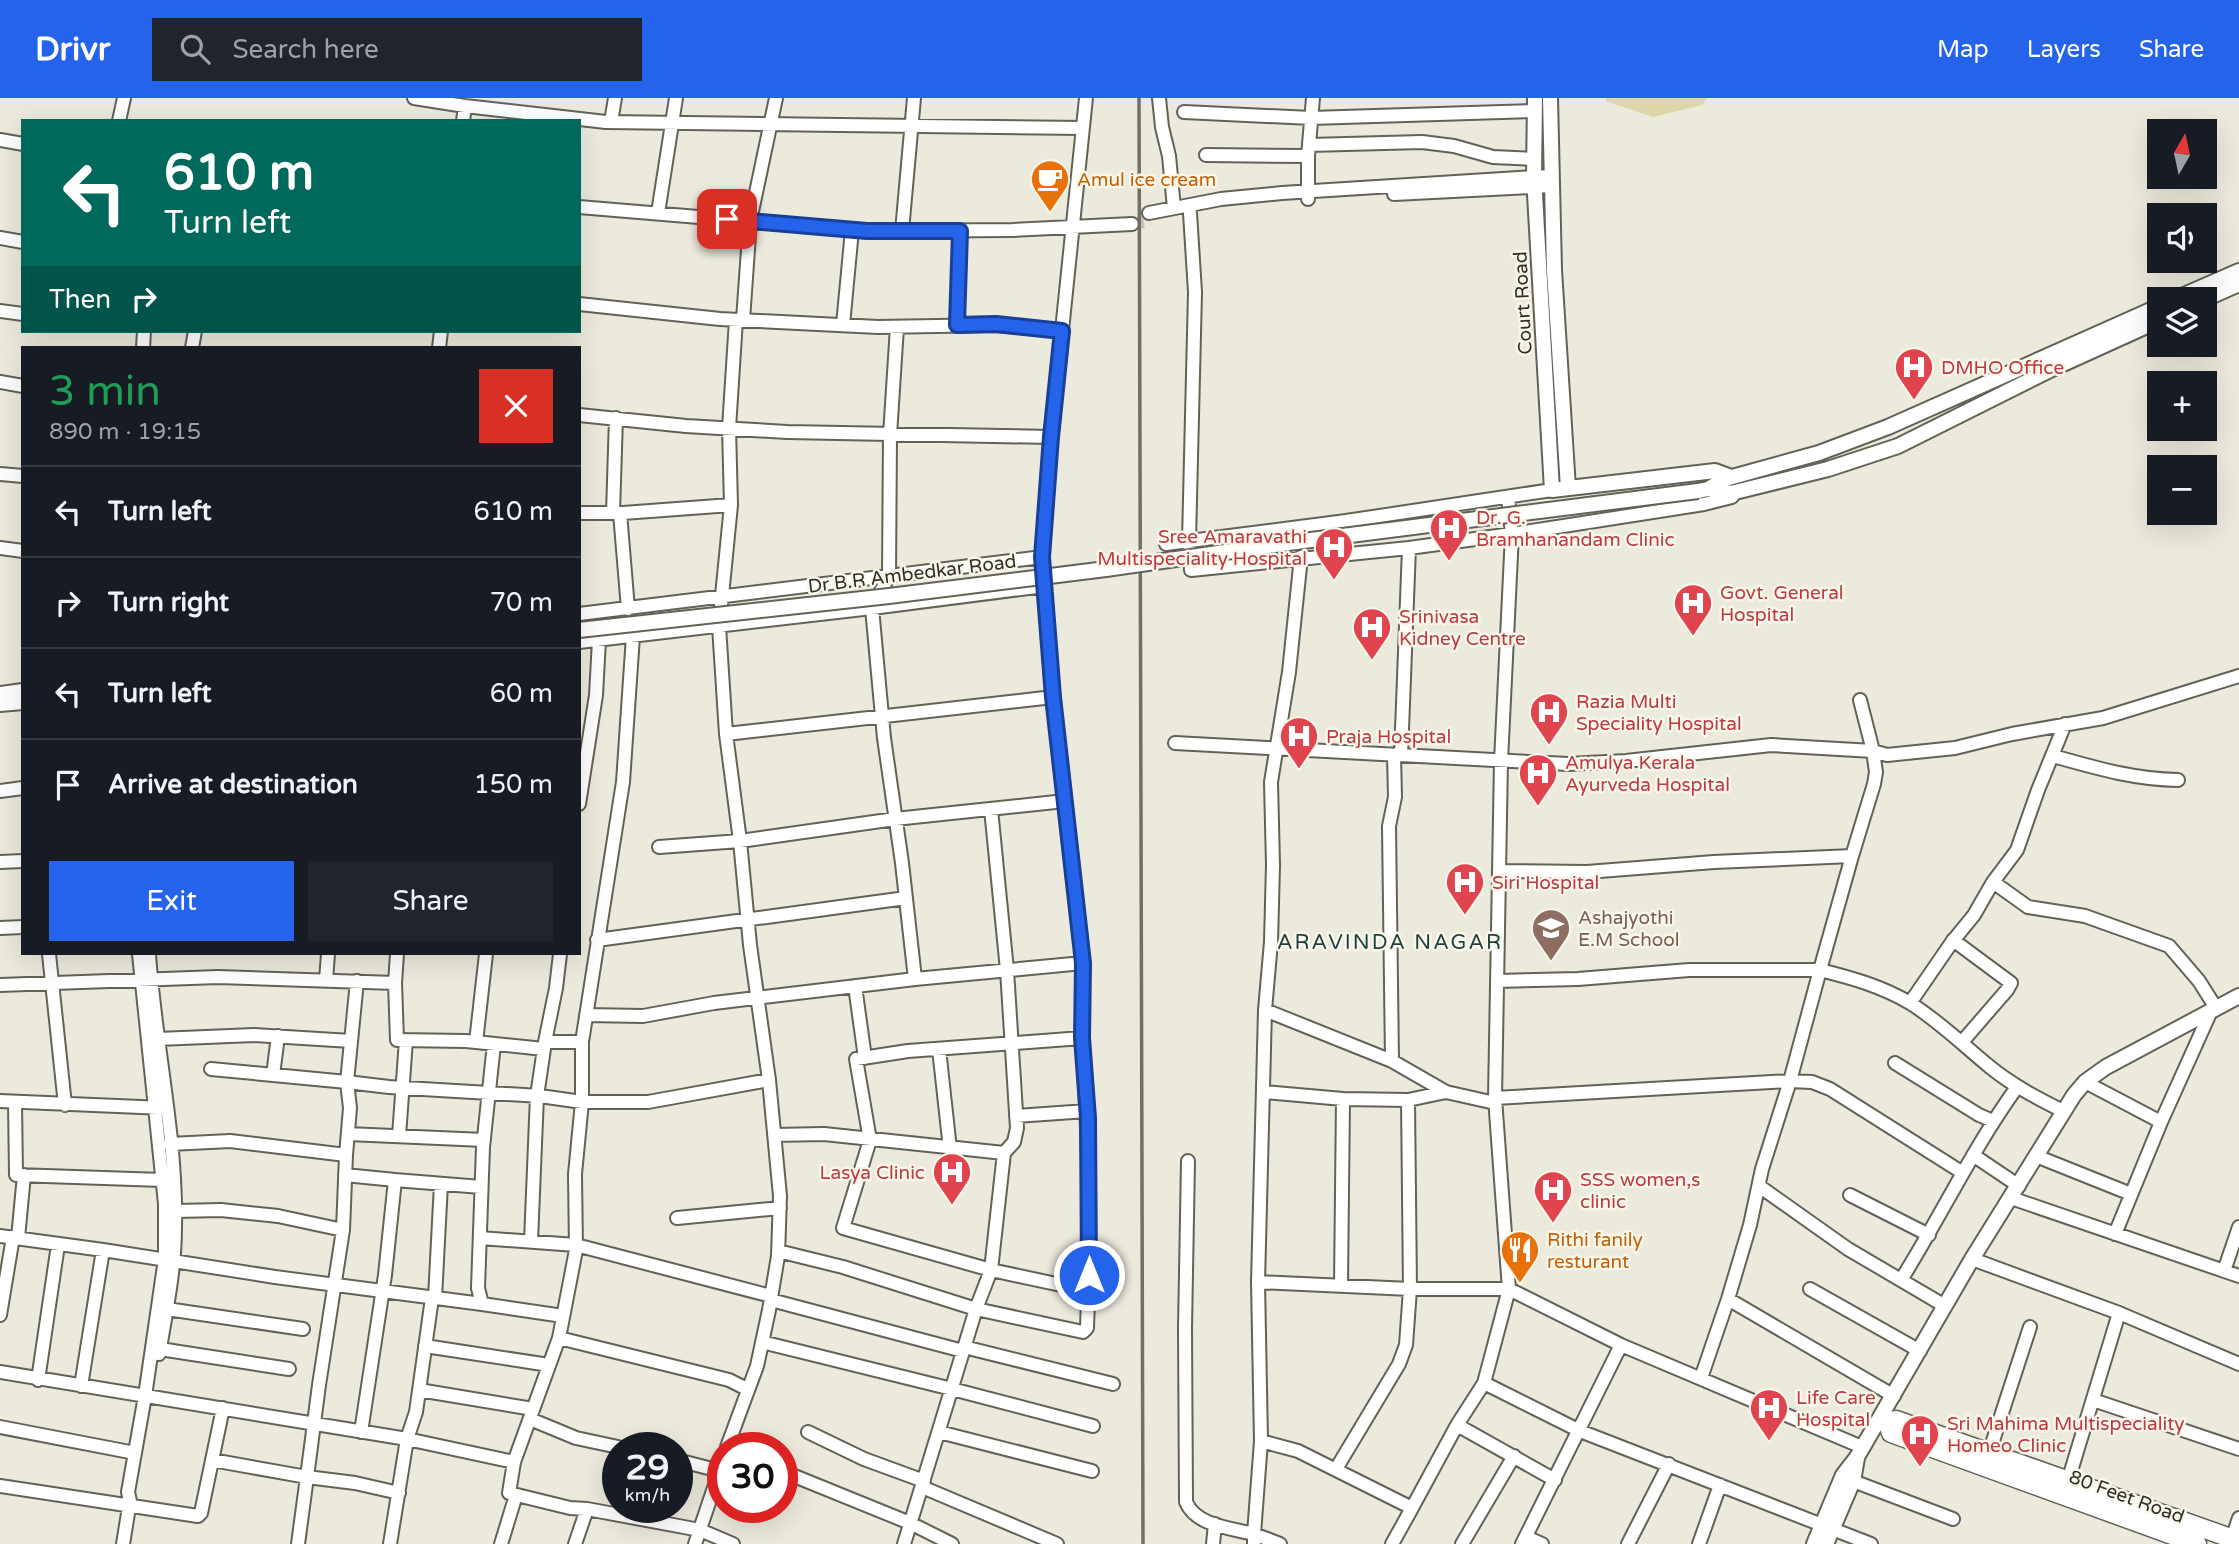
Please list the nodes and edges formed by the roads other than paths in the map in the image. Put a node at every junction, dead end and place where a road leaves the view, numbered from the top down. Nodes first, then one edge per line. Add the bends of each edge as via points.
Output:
1 (124, 98) edge
2 (414, 98) edge
3 (615, 98) edge
4 (676, 98) edge
5 (776, 98) edge
6 (914, 98) edge
7 (1086, 98) edge
8 (1159, 98) edge
9 (1313, 98) edge
10 (1550, 98) edge
11 (434, 100) edge
12 (1535, 105) edge
13 (465, 106) junction
14 (1184, 112) dead end
15 (1311, 118) junction
16 (119, 119) edge
17 (463, 119) edge
18 (611, 122) junction
19 (672, 122) junction
20 (771, 123) junction
21 (913, 124) junction
22 (1083, 128) junction
23 (0, 140) edge
24 (21, 144) edge
25 (1309, 151) junction
26 (1206, 155) dead end
27 (1535, 159) junction
28 (1535, 181) junction
29 (1551, 181) junction
30 (1308, 195) junction
31 (581, 206) edge
32 (1174, 208) junction
33 (658, 213) junction
34 (1190, 213) junction
35 (1132, 219) tunnel mouth
36 (750, 221) junction
37 (1073, 227) junction
38 (852, 230) junction
39 (902, 231) junction
40 (960, 231) junction
41 (0, 238) edge
42 (21, 242) edge
43 (2239, 271) edge
44 (2239, 284) edge
45 (2202, 287) edge
46 (2217, 294) edge
47 (581, 304) edge
48 (0, 311) edge
49 (2147, 312) edge
50 (21, 314) edge
51 (740, 320) junction
52 (843, 325) junction
53 (957, 325) junction
54 (2147, 326) edge
55 (897, 327) junction
56 (1062, 331) junction
57 (0, 382) edge
58 (21, 386) edge
59 (581, 415) edge
60 (616, 418) junction
61 (729, 428) junction
62 (890, 435) junction
63 (1051, 437) junction
64 (0, 474) edge
65 (21, 476) edge
66 (1731, 477) junction
67 (1568, 488) junction
68 (1552, 490) junction
69 (1703, 490) junction
70 (1735, 492) junction
71 (1508, 497) junction
72 (730, 505) junction
73 (581, 513) edge
74 (617, 513) junction
75 (1512, 534) junction
76 (1189, 541) junction
77 (1166, 544) dead end
78 (0, 548) edge
79 (1409, 548) junction
80 (21, 551) edge
81 (1042, 557) junction
82 (1301, 557) junction
83 (889, 576) junction
84 (1044, 586) junction
85 (723, 597) junction
86 (872, 608) junction
87 (628, 609) junction
88 (581, 614) edge
89 (719, 626) junction
90 (581, 630) edge
91 (633, 636) junction
92 (599, 640) junction
93 (581, 642) edge
94 (2239, 676) edge
95 (21, 691) edge
96 (0, 694) edge
97 (1053, 697) junction
98 (1860, 700) dead end
99 (21, 702) edge
100 (0, 704) edge
101 (883, 717) junction
102 (2065, 723) junction
103 (726, 734) junction
104 (1175, 743) dead end
105 (1276, 748) junction
106 (1873, 751) junction
107 (1398, 755) junction
108 (2053, 756) junction
109 (1501, 761) junction
110 (2178, 780) dead end
111 (21, 788) edge
112 (0, 791) edge
113 (581, 791) edge
114 (1065, 801) junction
115 (991, 809) junction
116 (895, 819) junction
117 (740, 841) junction
118 (659, 848) dead end
119 (1852, 856) junction
120 (21, 861) edge
121 (0, 862) edge
122 (1499, 871) junction
123 (1993, 882) junction
124 (906, 898) junction
125 (747, 918) junction
126 (21, 927) edge
127 (0, 928) edge
128 (597, 940) junction
129 (1953, 940) junction
130 (49, 955) edge
131 (139, 955) edge
132 (149, 955) edge
133 (328, 955) edge
134 (397, 955) edge
135 (486, 955) edge
136 (560, 955) edge
137 (1083, 963) junction
138 (1820, 970) junction
139 (1007, 971) junction
140 (326, 979) junction
141 (915, 979) junction
142 (146, 980) junction
143 (357, 981) junction
144 (1497, 981) junction
145 (395, 983) junction
146 (51, 984) junction
147 (0, 985) edge
148 (855, 986) junction
149 (2239, 996) edge
150 (757, 998) junction
151 (1910, 1003) junction
152 (2213, 1009) junction
153 (1265, 1010) junction
154 (586, 1015) junction
155 (278, 1035) junction
156 (1082, 1038) junction
157 (158, 1039) junction
158 (406, 1040) junction
159 (351, 1041) junction
160 (476, 1042) junction
161 (582, 1042) junction
162 (1012, 1042) junction
163 (1962, 1042) junction
164 (494, 1044) junction
165 (545, 1045) junction
166 (939, 1049) junction
167 (864, 1058) junction
168 (1392, 1061) junction
169 (1895, 1063) dead end
170 (211, 1069) dead end
171 (273, 1075) junction
172 (769, 1080) junction
173 (1790, 1081) junction
174 (347, 1082) junction
175 (2085, 1082) junction
176 (2017, 1087) junction
177 (403, 1088) junction
178 (1264, 1092) junction
179 (1446, 1092) junction
180 (487, 1093) junction
181 (537, 1096) junction
182 (1343, 1099) junction
183 (1408, 1100) junction
184 (0, 1101) edge
185 (1495, 1101) junction
186 (15, 1102) junction
187 (582, 1102) junction
188 (65, 1105) junction
189 (161, 1108) junction
190 (1087, 1111) junction
191 (2063, 1111) junction
192 (1016, 1116) junction
193 (1993, 1121) junction
194 (2161, 1122) junction
195 (348, 1134) junction
196 (774, 1135) junction
197 (399, 1136) junction
198 (484, 1140) junction
199 (870, 1140) junction
200 (170, 1144) junction
201 (950, 1149) junction
202 (1004, 1153) junction
203 (346, 1155) junction
204 (1973, 1155) junction
205 (2036, 1156) junction
206 (1188, 1161) dead end
207 (1962, 1173) junction
208 (24, 1175) junction
209 (345, 1175) junction
210 (162, 1180) junction
211 (394, 1180) junction
212 (441, 1184) junction
213 (1759, 1186) junction
214 (481, 1187) junction
215 (2015, 1192) junction
216 (2131, 1194) junction
217 (1850, 1195) dead end
218 (780, 1208) junction
219 (175, 1211) junction
220 (677, 1218) dead end
221 (2239, 1227) edge
222 (343, 1230) junction
223 (2115, 1234) junction
224 (1929, 1235) junction
225 (10, 1237) edge
226 (480, 1238) junction
227 (531, 1241) junction
228 (58, 1245) junction
229 (576, 1245) junction
230 (103, 1250) junction
231 (778, 1251) junction
232 (1972, 1259) junction
233 (169, 1261) junction
234 (991, 1270) junction
235 (2224, 1271) junction
236 (2239, 1276) edge
237 (1901, 1280) junction
238 (1258, 1282) junction
239 (334, 1285) junction
240 (1341, 1286) junction
241 (1410, 1289) junction
242 (1509, 1289) junction
243 (1810, 1289) dead end
244 (1088, 1291) junction
245 (383, 1292) junction
246 (433, 1298) junction
247 (771, 1298) junction
248 (1728, 1300) junction
249 (482, 1304) junction
250 (1945, 1306) junction
251 (167, 1309) junction
252 (976, 1309) junction
253 (2119, 1313) junction
254 (0, 1315) edge
255 (563, 1316) junction
256 (2030, 1327) dead end
257 (303, 1329) dead end
258 (559, 1338) junction
259 (762, 1342) junction
260 (1621, 1345) junction
261 (425, 1346) junction
262 (160, 1349) junction
263 (964, 1349) junction
264 (1920, 1351) junction
265 (2239, 1364) edge
266 (549, 1365) junction
267 (289, 1369) dead end
268 (0, 1372) edge
269 (1701, 1378) junction
270 (38, 1380) junction
271 (1484, 1383) junction
272 (1113, 1384) dead end
273 (81, 1386) junction
274 (952, 1389) junction
275 (419, 1390) junction
276 (747, 1390) junction
277 (1894, 1396) junction
278 (148, 1397) junction
279 (2093, 1400) junction
280 (223, 1408) junction
281 (531, 1414) junction
282 (1883, 1421) junction
283 (314, 1424) junction
284 (1457, 1425) junction
285 (1093, 1426) dead end
286 (0, 1427) edge
287 (1580, 1431) junction
288 (361, 1432) junction
289 (732, 1432) edge
290 (808, 1432) dead end
291 (939, 1432) junction
292 (407, 1438) junction
293 (1261, 1441) junction
294 (602, 1443) edge
295 (2239, 1449) edge
296 (1860, 1452) junction
297 (135, 1453) junction
298 (1989, 1453) junction
299 (1514, 1456) junction
300 (212, 1461) junction
301 (514, 1462) junction
302 (1669, 1464) junction
303 (1336, 1469) junction
304 (1091, 1471) dead end
305 (307, 1477) junction
306 (798, 1477) edge
307 (1555, 1480) junction
308 (1853, 1481) junction
309 (2068, 1481) junction
310 (923, 1484) junction
311 (1720, 1485) junction
312 (0, 1486) edge
313 (399, 1493) junction
314 (516, 1495) junction
315 (129, 1504) junction
316 (1412, 1508) junction
317 (587, 1509) junction
318 (707, 1509) edge
319 (2239, 1518) edge
320 (1953, 1519) dead end
321 (911, 1523) junction
322 (1215, 1524) junction
323 (1827, 1526) junction
324 (700, 1530) junction
325 (1254, 1539) edge
326 (2167, 1539) edge
327 (2235, 1540) edge
328 (1524, 1541) edge
329 (123, 1544) edge
330 (298, 1544) edge
331 (390, 1544) edge
332 (501, 1544) edge
333 (575, 1544) edge
334 (695, 1544) edge
335 (733, 1544) edge
336 (904, 1544) edge
337 (952, 1544) edge
338 (1056, 1544) edge
339 (1213, 1544) edge
340 (1280, 1544) edge
341 (1392, 1544) edge
342 (1462, 1544) edge
343 (1542, 1544) edge
344 (1628, 1544) edge
345 (1699, 1544) edge
346 (1814, 1544) edge
347 (1826, 1544) edge
348 (1871, 1544) edge
349 (2197, 1544) edge

1 - 16 street
2 - 11 street
3 - 18 street
4 - 19 street
5 - 20 street
6 - 21 street
7 - 22 street
8 - 32 street
9 - 15 street
10 - 29 street, Court Road
11 - 13 street
12 - 15 street
12 - 27 street, Court Road
13 - 17 street
13 - 18 street
14 - 15 street
15 - 25 street
18 - 19 street
19 - 20 street
19 - 33 street
20 - 21 street
20 - 36 street
21 - 22 street
21 - 39 street
22 - 37 street
23 - 24 street
25 - 26 street
25 - 27 street via 1422,142 1504,159
25 - 30 street
27 - 28 street, Court Road
28 - 29 street
28 - 30 street
28 - 68 street, Court Road
29 - 67 street, Court Road
30 - 32 street via 1221,199
30 - 34 street
31 - 33 street
32 - 34 street via 1150,217
33 - 36 street
34 - 76 street via 1195,292
35 - 37 street
36 - 38 street
36 - 51 street
37 - 40 street
37 - 56 street
38 - 39 street
38 - 52 street
39 - 40 street
40 - 53 street
41 - 42 street
43 - 45 street
44 - 46 street
47 - 51 street
48 - 50 street
49 - 66 street, Dr B.R Ambedkar Road via 1881,430
51 - 52 street
51 - 61 street
52 - 55 street
53 - 55 street
53 - 56 street
54 - 70 street, Dr B.R Ambedkar Road via 1898,446
55 - 62 street
56 - 63 street
57 - 58 street
59 - 60 street
60 - 61 street
60 - 74 street
61 - 62 street
61 - 72 street
62 - 63 street
62 - 83 street
63 - 81 street
64 - 65 street
66 - 67 street via 1716,471
66 - 69 street, Dr B.R Ambedkar Road
67 - 68 street
68 - 71 street
69 - 70 street, Dr B.R Ambedkar Road
69 - 90 street, Dr B.R Ambedkar Road, bridge via 1106,569
70 - 75 street via 1732,497 1704,504
71 - 75 street
71 - 76 street
72 - 74 street
72 - 85 street
73 - 74 street
74 - 87 street
75 - 79 street
75 - 109 street
76 - 77 street
76 - 82 street via 1191,570
78 - 80 street
79 - 82 street
79 - 107 street
81 - 83 street
81 - 84 street
82 - 105 street
83 - 85 street
83 - 86 street
84 - 86 street
84 - 97 street
85 - 87 street
85 - 89 street
86 - 89 street
86 - 101 street
87 - 88 street
89 - 91 street
89 - 103 street
91 - 92 street
91 - 128 street via 623,782
92 - 93 street
92 - 113 street via 596,695
94 - 102 street via 2103,718
95 - 96 street
97 - 101 street
97 - 114 street
98 - 106 street
99 - 100 street
101 - 103 street
101 - 116 street
102 - 106 street via 1955,748 1887,755
102 - 108 street
103 - 117 street
104 - 105 street
105 - 107 street
105 - 153 street via 1271,782 1271,942
106 - 109 street via 1771,745 1626,761
106 - 119 street via 1874,784
107 - 109 street
107 - 168 street via 1389,827
108 - 110 street via 2125,776
108 - 123 street via 2017,850
109 - 122 street
111 - 112 street
114 - 115 street
114 - 137 street
115 - 116 street
115 - 139 street
116 - 117 street
116 - 124 street
117 - 118 street
117 - 125 street
119 - 122 street via 1587,872
119 - 138 street
120 - 121 street
122 - 144 street
123 - 129 street
123 - 152 street via 2028,907 2085,916 2169,946 2199,981
124 - 125 street
124 - 141 street
125 - 128 street
125 - 150 street
126 - 127 street
128 - 154 street
129 - 151 street
129 - 163 street via 2011,983
130 - 146 street
131 - 142 street
132 - 142 street
133 - 140 street
134 - 145 street
135 - 160 street
136 - 165 street
137 - 139 street
137 - 156 street
138 - 144 street via 1689,970
138 - 151 street via 1864,981
138 - 173 street
139 - 141 street
139 - 162 street
140 - 142 street
140 - 143 street
141 - 148 street
142 - 146 street
142 - 157 street
142 - 189 street
143 - 145 street
143 - 159 street
144 - 185 street
145 - 158 street via 397,1040
146 - 147 street
146 - 188 street
148 - 150 street
148 - 167 street
149 - 152 street
150 - 154 street via 643,1016
150 - 172 street
151 - 163 street
152 - 175 street
152 - 194 street
153 - 168 street
153 - 178 street
154 - 161 street
155 - 157 street
155 - 159 street
155 - 171 street
156 - 162 street
156 - 190 street
157 - 189 street
158 - 160 street
158 - 177 street
159 - 174 street
160 - 164 street
161 - 165 street
161 - 187 street
162 - 166 street
162 - 192 street
163 - 176 street
164 - 165 street
164 - 180 street
165 - 181 street
166 - 167 street
166 - 201 street
167 - 199 street via 856,1059
168 - 179 street
169 - 193 street
170 - 171 street
171 - 174 street
172 - 187 street via 648,1102
172 - 196 street
173 - 185 street
173 - 207 street via 1830,1089
173 - 213 street
174 - 177 street
174 - 195 street
175 - 191 street
175 - 194 street
176 - 191 street
176 - 193 street
177 - 180 street
177 - 197 street
178 - 182 street
178 - 238 street
179 - 183 street
179 - 185 street
180 - 181 street
180 - 198 street
181 - 187 street
181 - 227 street
182 - 183 street
182 - 240 street
183 - 241 street
184 - 186 street
185 - 242 street
186 - 188 street
186 - 208 street via 16,1175
187 - 229 street via 575,1174
188 - 189 street
189 - 200 street
189 - 210 street
190 - 192 street
190 - 244 street
191 - 205 street
192 - 202 street via 1014,1142
193 - 204 street
194 - 216 street
195 - 197 street
195 - 203 street
196 - 199 street via 824,1134
196 - 218 street
197 - 198 street
198 - 214 street
199 - 201 street
199 - 234 street via 843,1228
200 - 203 street via 230,1141
200 - 219 street
201 - 202 street
202 - 234 street
203 - 209 street
204 - 207 street
204 - 215 street
205 - 215 street
205 - 216 street
206 - 322 street via 1186,1497 1192,1513
207 - 224 street
208 - 210 street
208 - 225 street
209 - 211 street
209 - 222 street
210 - 233 street
211 - 212 street
211 - 245 street
212 - 214 street
212 - 246 street
213 - 237 street via 1848,1250
213 - 248 street
214 - 226 street
215 - 223 street
215 - 232 street
216 - 223 street
217 - 224 street
218 - 220 street
218 - 231 street
219 - 222 street via 278,1216
219 - 233 street
221 - 235 street
222 - 239 street
223 - 235 street
224 - 237 street
225 - 228 street
225 - 254 street
226 - 227 street
226 - 249 street via 478,1288
227 - 229 street
228 - 230 street
228 - 270 street
229 - 247 street
229 - 255 street
230 - 233 street
230 - 273 street
231 - 247 street
231 - 252 street
232 - 250 street
232 - 253 street
233 - 239 street
233 - 251 street
233 - 278 street
234 - 244 street
234 - 252 street
235 - 236 street
237 - 250 street
238 - 240 street
238 - 293 street
239 - 245 street
239 - 283 street
240 - 241 street
241 - 242 street
241 - 303 street via 1402,1358
242 - 260 street
242 - 271 street
243 - 264 street
244 - 252 street via 1083,1332
245 - 246 street
245 - 288 street
246 - 249 street
246 - 261 street
247 - 259 street
247 - 263 street
248 - 269 street
248 - 277 street
249 - 255 street
250 - 264 street
251 - 257 street
251 - 262 street
252 - 263 street
253 - 265 street
253 - 279 street
255 - 258 street
256 - 298 street
258 - 266 street
258 - 276 street via 729,1380
259 - 274 street
259 - 276 street
260 - 269 street
260 - 287 street
261 - 266 street
261 - 275 street
262 - 267 street
262 - 278 street
263 - 272 street
263 - 274 street
264 - 277 street
266 - 281 street
268 - 270 street
269 - 296 street
270 - 273 street
271 - 284 street
271 - 287 street
273 - 278 street
274 - 285 street
274 - 291 street
275 - 281 street
275 - 292 street
276 - 289 street
277 - 282 street
278 - 280 street
278 - 297 street
278 - 315 street via 135,1493
279 - 295 street
279 - 309 street
280 - 283 street
280 - 300 street
281 - 294 street via 576,1437
281 - 301 street
282 - 296 street
282 - 298 main road, 80 Feet Road via 1896,1420
282 - 326 main road, 80 Feet Road via 1891,1433
283 - 288 street
283 - 305 street
284 - 299 street
284 - 316 street
286 - 297 street
287 - 302 street
287 - 307 street
288 - 292 street
290 - 310 street
291 - 304 street
291 - 310 street
292 - 301 street
292 - 313 street
293 - 303 street via 1298,1451
293 - 325 street
296 - 308 street
296 - 323 street via 1843,1475
297 - 315 street
298 - 309 main road, 80 Feet Road
299 - 307 street
299 - 342 street
300 - 305 street
300 - 315 street via 198,1516
301 - 314 street via 509,1493
302 - 311 street
302 - 344 street
303 - 316 street
305 - 313 street
305 - 330 street
306 - 321 street
307 - 328 street
308 - 320 street
308 - 323 street
309 - 327 main road, 80 Feet Road
310 - 321 street
310 - 338 street
311 - 323 street
311 - 345 street
312 - 315 street
313 - 331 street
314 - 317 street
314 - 332 street
315 - 329 street
316 - 341 street
317 - 324 street
317 - 333 street
318 - 324 street
319 - 327 street
321 - 336 street
321 - 337 street
322 - 325 street
322 - 339 street
323 - 346 street
323 - 347 street
323 - 348 street
324 - 334 street
324 - 335 street
325 - 340 street
326 - 349 main road, 80 Feet Road
328 - 343 street

